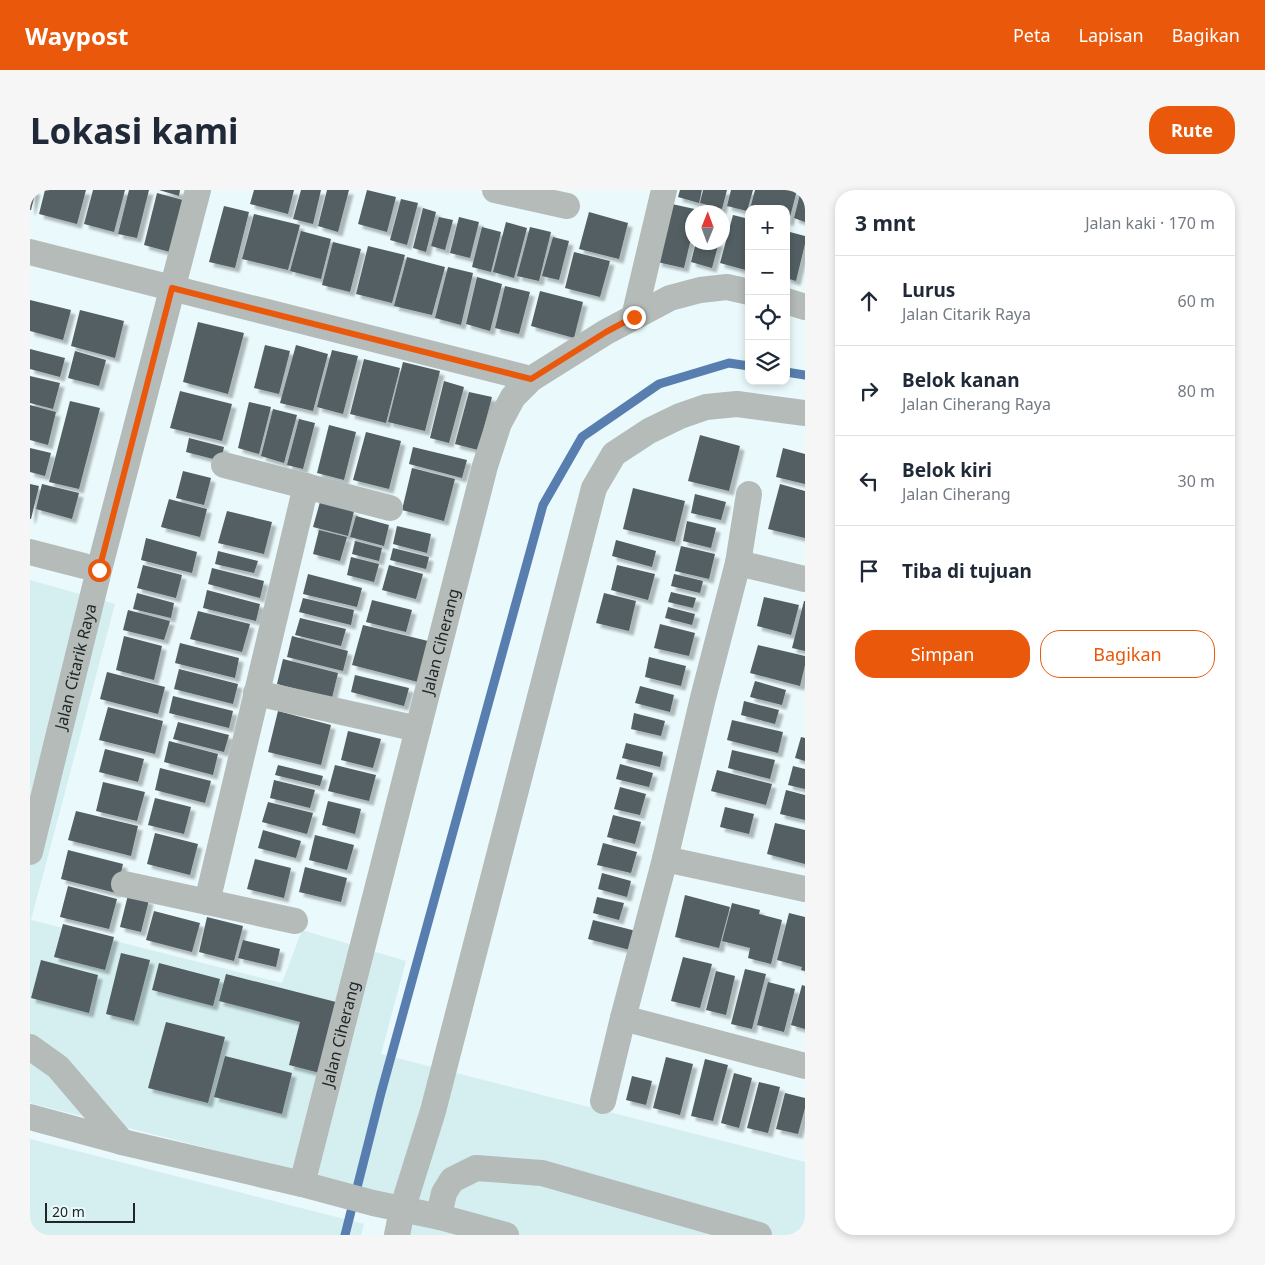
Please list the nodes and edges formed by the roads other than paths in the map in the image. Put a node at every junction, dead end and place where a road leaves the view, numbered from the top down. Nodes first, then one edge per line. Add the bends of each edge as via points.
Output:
1 (198, 190) edge
2 (664, 190) edge
3 (505, 191) edge
4 (567, 206) dead end
5 (30, 252) edge
6 (172, 288) junction
7 (745, 291) edge
8 (790, 302) edge
9 (805, 306) edge
10 (634, 317) junction
11 (531, 379) junction
12 (805, 413) edge
13 (224, 465) dead end
14 (306, 486) junction
15 (749, 494) dead end
16 (390, 508) dead end
17 (30, 552) edge
18 (738, 563) junction
19 (84, 566) dead end
20 (805, 579) edge
21 (256, 693) junction
22 (418, 729) junction
23 (30, 852) edge
24 (665, 860) junction
25 (124, 884) dead end
26 (805, 889) edge
27 (207, 902) junction
28 (296, 921) dead end
29 (623, 1018) junction
30 (30, 1047) edge
31 (805, 1066) edge
32 (603, 1100) dead end
33 (30, 1117) edge
34 (122, 1142) junction
35 (302, 1184) junction
36 (402, 1210) junction
37 (440, 1217) junction
38 (397, 1235) edge
39 (506, 1235) edge
40 (759, 1235) edge

1 - 6 street, Jalan Citarik Raya
2 - 10 street
3 - 4 street
5 - 6 street
6 - 11 street
6 - 23 street, Jalan Citarik Raya
7 - 10 street, Jalan Ciherang via 728,287 700,290 670,298
8 - 9 street
10 - 11 street, Jalan Ciherang
11 - 22 street, Jalan Ciherang via 513,397 499,423 485,466
12 - 36 street via 738,404 706,407 680,416 614,454 594,488 433,1111
13 - 14 street
14 - 16 street
14 - 21 street
15 - 18 street
17 - 19 street
18 - 20 street
18 - 24 street
21 - 22 street
21 - 27 street
22 - 35 street, Jalan Ciherang
24 - 26 street
24 - 29 street
25 - 27 street
27 - 28 street
29 - 31 street
29 - 32 street
30 - 34 street via 58,1067
33 - 34 street
34 - 35 street
35 - 36 street
36 - 37 street
36 - 38 street
37 - 39 street
37 - 40 street via 444,1193 452,1180 476,1168 542,1173

